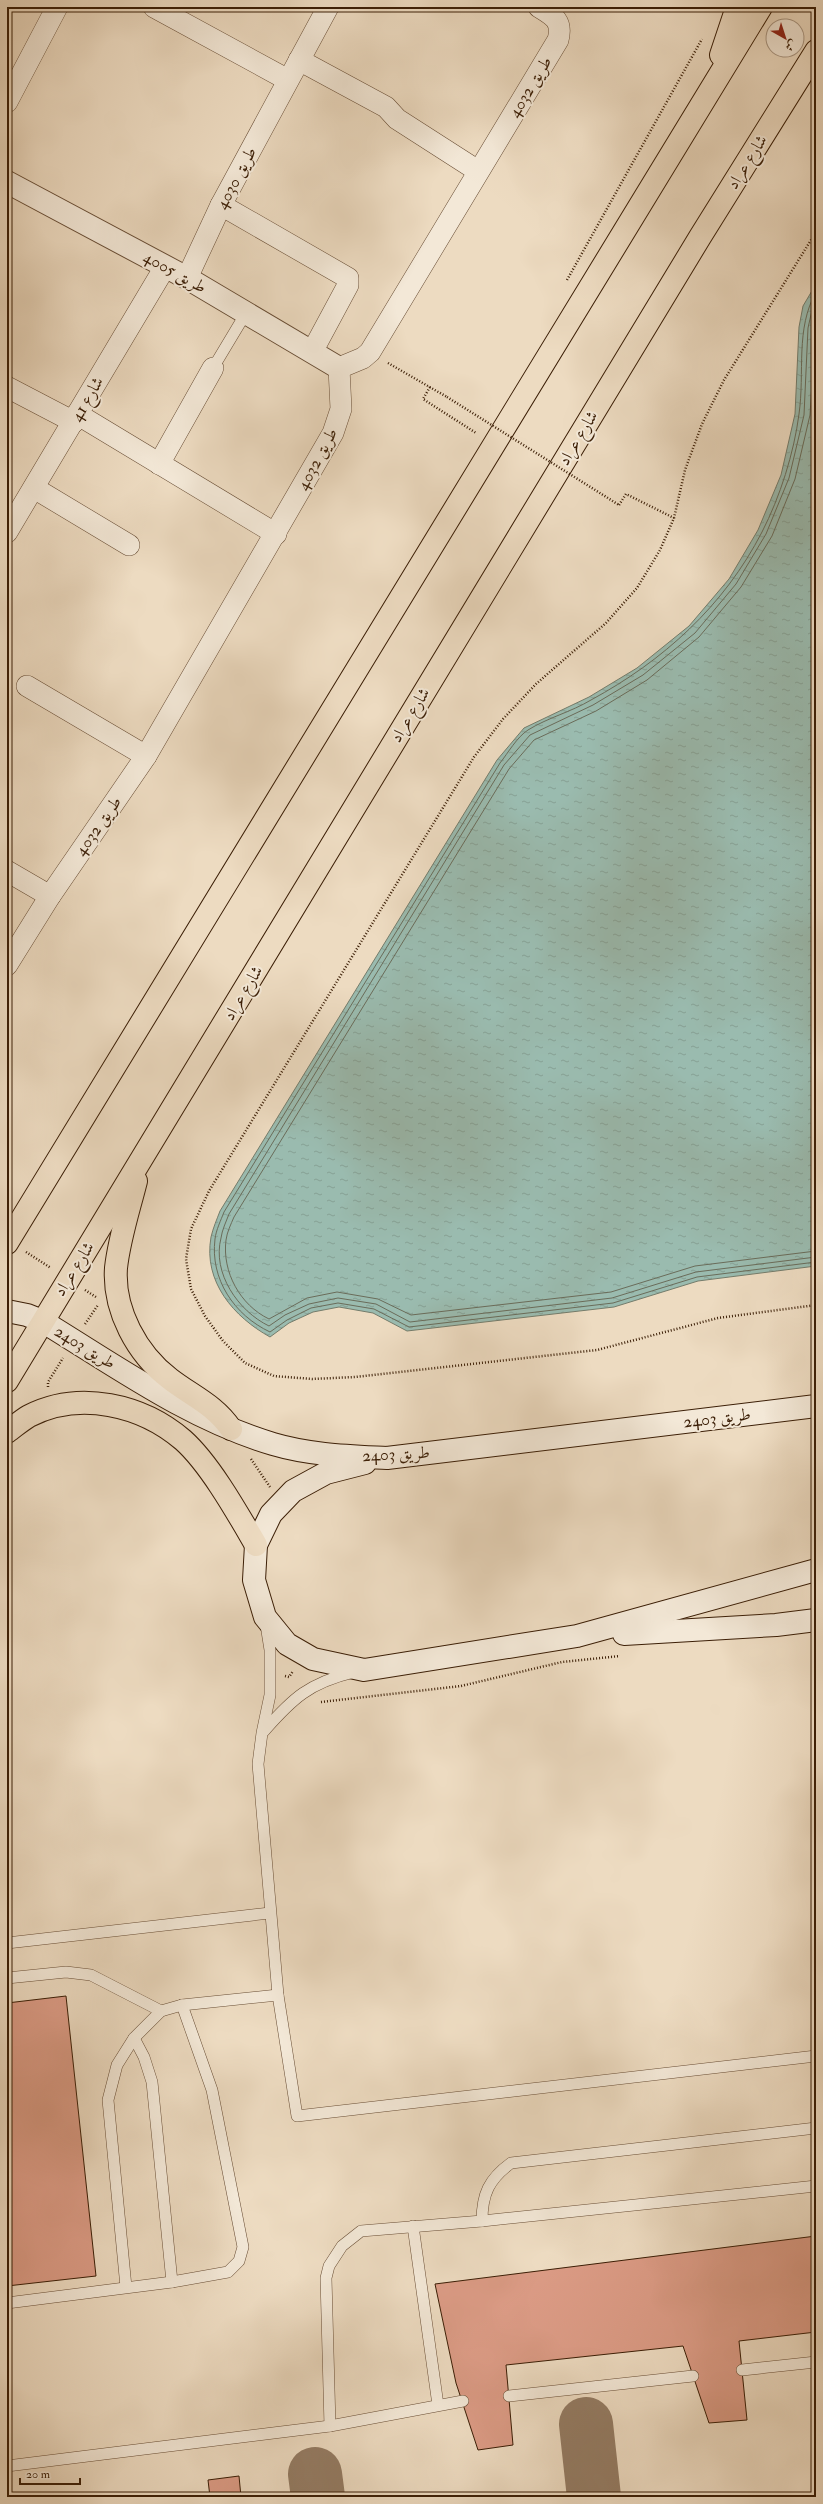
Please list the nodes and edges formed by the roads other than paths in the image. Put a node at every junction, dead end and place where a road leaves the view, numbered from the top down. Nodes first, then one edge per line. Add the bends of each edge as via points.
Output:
1 (57, 7) edge
2 (154, 7) edge
3 (328, 7) edge
4 (539, 7) edge
5 (737, 7) edge
6 (761, 7) edge
7 (816, 51) edge
8 (299, 60) junction
9 (288, 80) junction
10 (711, 86) junction
11 (7, 102) edge
12 (478, 171) junction
13 (7, 182) edge
14 (221, 205) junction
15 (165, 266) junction
16 (187, 278) junction
17 (246, 313) junction
18 (312, 352) junction
19 (213, 368) joint
20 (339, 368) junction
21 (7, 387) edge
22 (76, 418) junction
23 (159, 464) junction
24 (34, 488) junction
25 (7, 532) edge
26 (276, 534) junction
27 (129, 545) dead end
28 (27, 686) dead end
29 (146, 756) junction
30 (7, 871) edge
31 (50, 896) junction
32 (7, 966) edge
33 (141, 1161) junction
34 (7, 1243) edge
35 (7, 1312) edge
36 (42, 1321) junction
37 (7, 1381) edge
38 (816, 1406) edge
39 (231, 1429) junction
40 (7, 1432) edge
41 (387, 1458) junction
42 (256, 1545) junction
43 (816, 1570) edge
44 (265, 1617) junction
45 (816, 1620) edge
46 (577, 1636) junction
47 (364, 1670) junction
48 (262, 1733) junction
49 (270, 1913) junction
50 (7, 1943) edge
51 (7, 1978) edge
52 (278, 1995) junction
53 (182, 2005) junction
54 (161, 2011) junction
55 (134, 2038) junction
56 (816, 2056) edge
57 (816, 2128) edge
58 (816, 2186) edge
59 (482, 2221) junction
60 (413, 2226) junction
61 (172, 2282) junction
62 (126, 2287) junction
63 (7, 2303) edge
64 (816, 2362) edge
65 (742, 2370) dead end
66 (693, 2376) dead end
67 (509, 2396) dead end
68 (463, 2401) dead end
69 (438, 2405) junction
70 (330, 2426) junction
71 (7, 2466) edge

1 - 11 street
2 - 9 street
3 - 8 street, طريق 4030
4 - 12 street, طريق 4032 via 559,21 558,40
5 - 10 main road
6 - 10 main road
7 - 33 main road, شارع عراد via 696,244
8 - 9 street, طريق 4030
8 - 12 street via 386,107 397,119
9 - 14 street, طريق 4030
10 - 34 main road
12 - 20 street, طريق 4032 via 370,352 364,358
13 - 15 main road, طريق 4005
14 - 16 street, طريق 4030
14 - 18 street via 348,278 348,285
15 - 16 main road, طريق 4005
15 - 22 street, شارع 41
16 - 17 main road, طريق 4005
17 - 18 main road, طريق 4005
17 - 19 lane
18 - 20 main road, طريق 4005
19 - 23 street
20 - 26 street, طريق 4032 via 341,409 333,433
21 - 22 street
22 - 23 street
22 - 24 street, شارع 41
23 - 26 street
24 - 25 street, شارع 41
24 - 27 street
26 - 29 street, طريق 4032
28 - 29 street
29 - 31 street, طريق 4032
30 - 31 street
31 - 32 street, طريق 4032
33 - 36 main road, شارع عراد
33 - 39 main road via 116,1268 118,1298 129,1331 149,1359 170,1379 215,1409
35 - 36 main road, طريق 2403 via 28,1315
36 - 37 main road, شارع عراد
36 - 39 main road, طريق 2403 via 175,1402
38 - 41 main road, طريق 2403
39 - 41 main road, طريق 2403 via 273,1444 329,1455
40 - 42 main road via 29,1416 78,1403 107,1404 135,1411 161,1424 184,1441 211,1474
41 - 42 main road via 326,1473 293,1491 271,1514
42 - 44 main road via 254,1580
43 - 46 main road
44 - 47 main road via 287,1644 312,1659
44 - 48 lane via 271,1675 270,1695
45 - 46 main road via 776,1625
46 - 47 main road
47 - 48 lane via 331,1678 301,1693
48 - 49 lane via 258,1764
49 - 50 lane
49 - 52 lane
51 - 54 lane via 66,1972 91,1975
52 - 53 lane
52 - 56 lane via 297,2116
53 - 54 lane
53 - 61 lane via 212,2090 243,2247 239,2261 228,2272
54 - 55 lane
55 - 61 lane via 144,2057 152,2082
55 - 62 lane via 117,2065 108,2100
57 - 59 lane via 511,2163 497,2173 487,2187 482,2204
58 - 59 lane
59 - 60 lane
60 - 69 lane
60 - 70 lane via 361,2231 342,2246 329,2266 326,2278
61 - 62 lane
62 - 63 lane
64 - 65 lane
66 - 67 lane
68 - 69 lane
69 - 70 lane
70 - 71 lane

